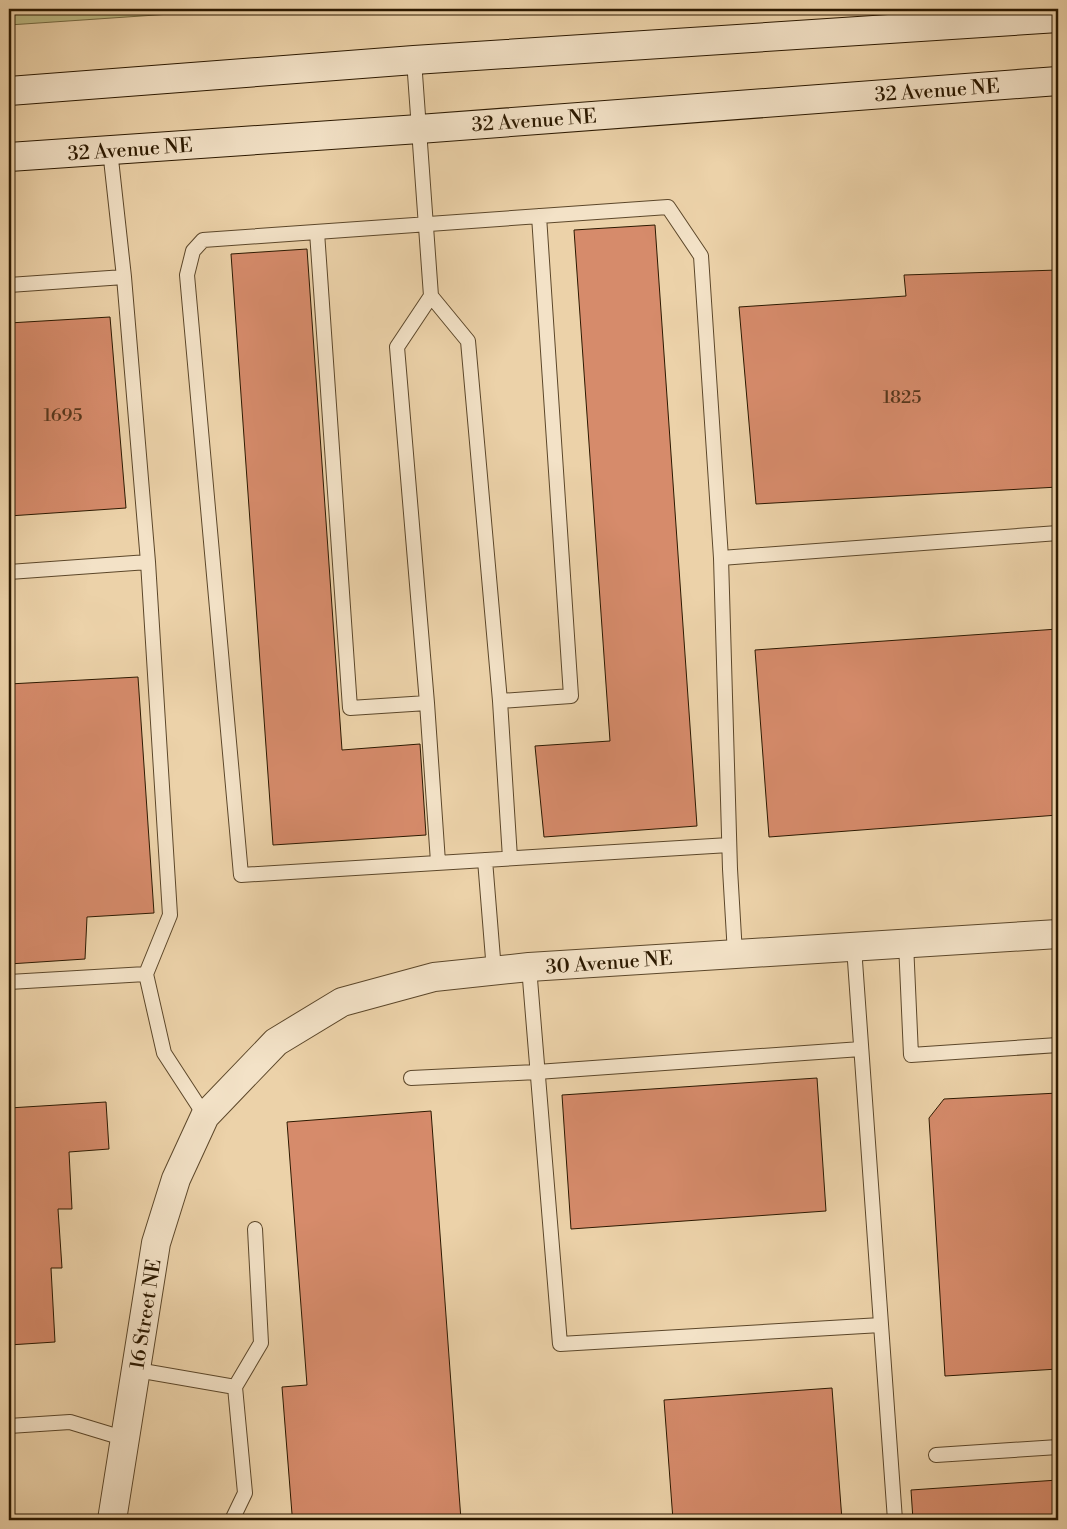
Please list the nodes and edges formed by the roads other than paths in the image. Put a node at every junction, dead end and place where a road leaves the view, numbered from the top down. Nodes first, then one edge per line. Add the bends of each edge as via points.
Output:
1 (1058, 18) edge
2 (414, 60) junction
3 (1058, 81) edge
4 (9, 91) edge
5 (419, 129) junction
6 (110, 150) junction
7 (9, 157) edge
8 (539, 216) junction
9 (426, 224) junction
10 (317, 232) junction
11 (124, 277) junction
12 (9, 285) edge
13 (431, 296) junction
14 (1058, 533) edge
15 (721, 558) junction
16 (148, 562) junction
17 (9, 572) edge
18 (500, 700) junction
19 (427, 703) junction
20 (729, 845) junction
21 (510, 858) junction
22 (485, 860) junction
23 (438, 862) junction
24 (1058, 934) edge
25 (906, 943) junction
26 (854, 947) junction
27 (735, 954) junction
28 (529, 967) junction
29 (494, 971) junction
30 (146, 974) junction
31 (9, 982) edge
32 (1058, 1045) edge
33 (861, 1049) junction
34 (537, 1072) junction
35 (411, 1078) dead end
36 (205, 1116) junction
37 (255, 1229) dead end
38 (881, 1325) junction
39 (137, 1370) junction
40 (235, 1387) junction
41 (9, 1426) edge
42 (126, 1438) junction
43 (1058, 1448) edge
44 (936, 1455) dead end
45 (112, 1520) edge
46 (232, 1520) edge
47 (895, 1520) edge

1 - 2 main road
2 - 4 main road
2 - 5 lane
3 - 5 main road, 32 Avenue NE
5 - 6 main road, 32 Avenue NE
5 - 9 lane
6 - 7 main road, 32 Avenue NE
6 - 11 lane
8 - 9 lane
8 - 15 lane via 668,207 701,256
8 - 18 lane via 571,696
9 - 10 lane
9 - 13 lane
10 - 19 lane via 350,708
10 - 23 lane via 203,240 193,251 187,275 241,875
11 - 12 lane
11 - 16 lane
13 - 18 lane via 468,341
13 - 19 lane via 397,347
14 - 15 lane
15 - 20 lane
16 - 17 lane
16 - 30 lane via 170,916
18 - 21 lane
19 - 23 lane
20 - 21 lane
20 - 27 lane
21 - 22 lane
22 - 23 lane
22 - 29 lane
24 - 25 main road, 30 Avenue NE
25 - 26 main road, 30 Avenue NE
25 - 32 lane via 911,1054
26 - 27 main road, 30 Avenue NE
26 - 33 lane
27 - 28 main road, 30 Avenue NE
28 - 29 main road, 30 Avenue NE
28 - 34 lane
29 - 36 main road, 30 Avenue NE via 434,977 342,1002 276,1042
30 - 31 lane
30 - 36 lane via 164,1053
33 - 34 lane
33 - 38 lane
34 - 35 lane
34 - 38 lane via 560,1344
36 - 39 main road, 16 Street NE via 176,1179 156,1243
37 - 40 lane via 261,1343
38 - 47 lane
39 - 40 lane
39 - 42 main road, 16 Street NE
40 - 46 lane via 245,1493
41 - 42 lane via 70,1422
42 - 45 main road, 16 Street NE
43 - 44 lane

